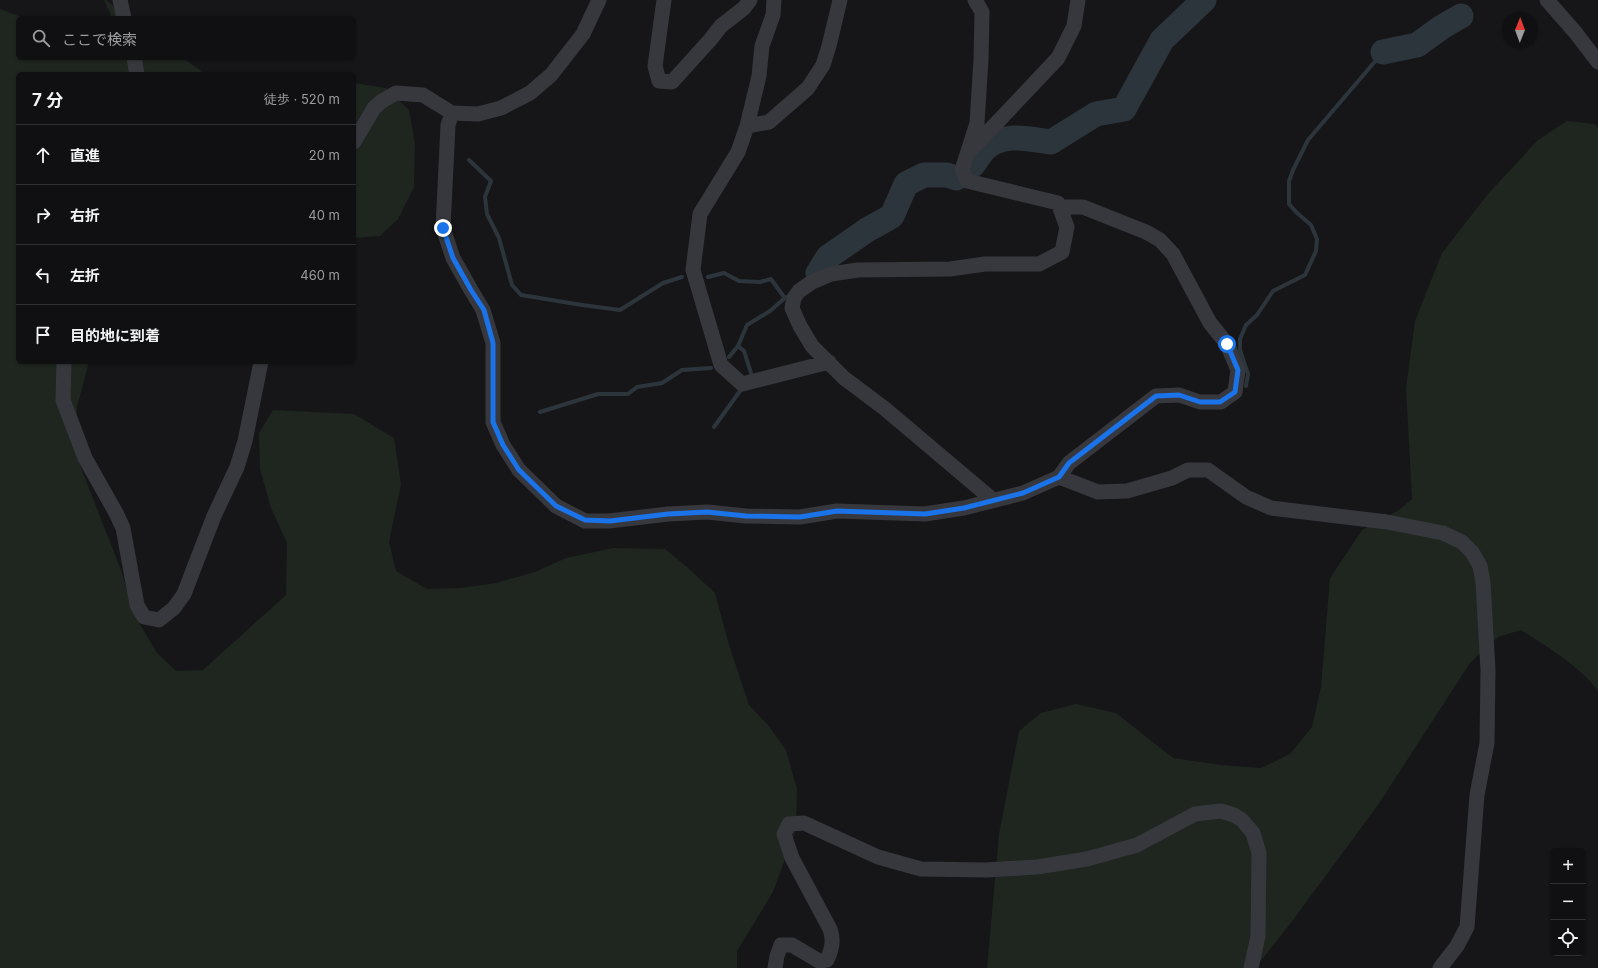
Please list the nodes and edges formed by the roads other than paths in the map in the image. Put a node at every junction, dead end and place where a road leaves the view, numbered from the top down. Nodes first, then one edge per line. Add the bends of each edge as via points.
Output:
1 (120, 0) edge
2 (599, 0) edge
3 (664, 0) edge
4 (750, 0) edge
5 (774, 0) edge
6 (840, 0) edge
7 (975, 0) edge
8 (1078, 0) edge
9 (1546, 0) edge
10 (124, 16) edge
11 (134, 60) edge
12 (1598, 62) edge
13 (137, 72) edge
14 (452, 113) junction
15 (747, 126) junction
16 (356, 139) edge
17 (968, 154) junction
18 (1058, 203) junction
19 (829, 362) junction
20 (64, 364) edge
21 (261, 364) edge
22 (1059, 477) junction
23 (993, 500) junction
24 (775, 968) edge
25 (1251, 968) edge
26 (1440, 968) edge

1 - 10 street
2 - 14 street via 583,34 551,75 530,93 501,108 478,114
3 - 4 street via 655,66 659,81 672,82 721,26
5 - 15 street via 773,15 762,46 759,76
6 - 15 street via 823,66 808,88 769,122
7 - 17 street via 982,12 981,60 977,122
8 - 17 street via 1074,26 1058,58
9 - 12 street
11 - 13 street
14 - 16 street via 424,95 396,93 374,108
14 - 23 street via 448,125 443,228 453,258 484,310 493,343 493,422 503,445 519,470 556,506 585,520 610,521 707,512 800,517 837,511 925,514
15 - 19 street via 738,152 700,214 693,270 722,365 742,384
17 - 18 street via 962,170 967,181
18 - 19 street via 1067,227 1062,252 1039,264 985,264 950,269 858,270 831,274 799,290 792,308 797,320 812,346
18 - 22 street via 1060,207 1083,207 1160,240 1172,254 1210,323 1227,344 1238,370 1235,392 1220,402 1200,402 1179,395 1156,396 1069,463
19 - 23 street via 844,378 884,408
20 - 21 street via 62,400 85,458 123,528 137,605 144,617 159,620 174,608 184,594 236,467 245,441
22 - 23 street via 1023,493
22 - 26 street via 1098,492 1127,491 1172,478 1188,470 1208,470 1246,497 1271,508 1387,522 1443,533 1462,542 1472,552 1480,566 1483,582 1488,670 1487,743 1477,794 1467,927 1457,946
24 - 25 street via 781,945 792,945 819,961 827,960 831,951 830,929 792,858 784,834 789,824 804,823 878,857 922,869 986,870 1037,868 1086,859 1137,845 1195,814 1221,811 1242,820 1253,834 1259,853 1258,936

